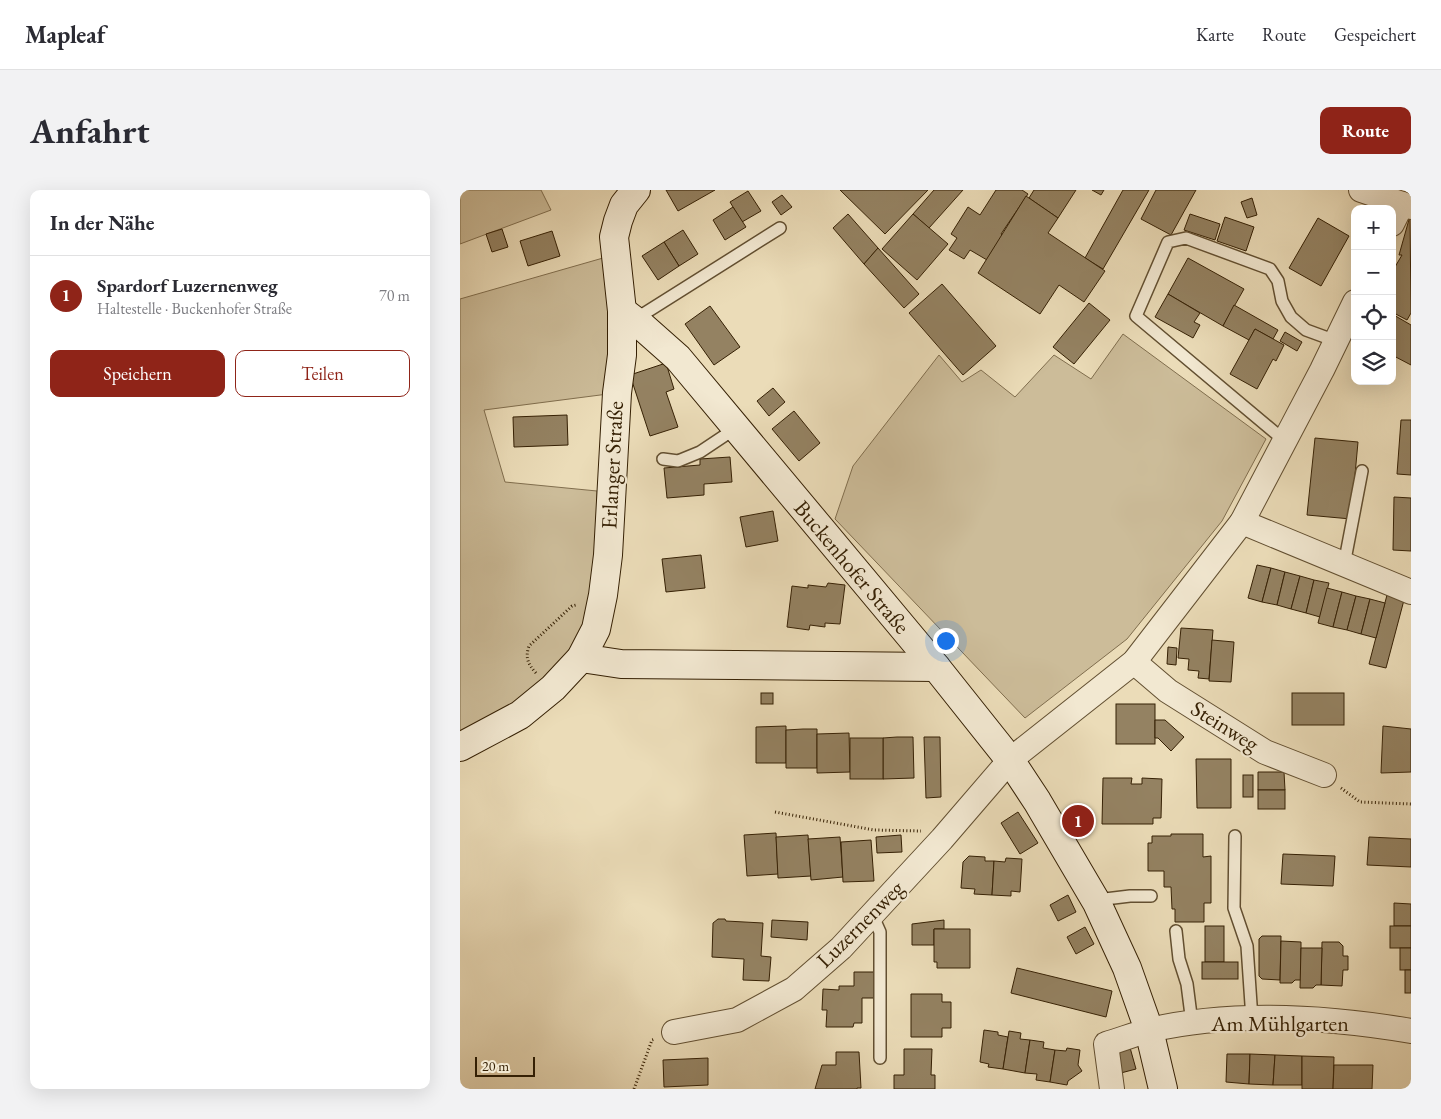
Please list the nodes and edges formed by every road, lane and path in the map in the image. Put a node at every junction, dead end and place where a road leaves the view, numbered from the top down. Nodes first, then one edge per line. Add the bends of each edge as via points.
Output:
1 (636, 190) edge
2 (1360, 190) edge
3 (1402, 212) edge
4 (780, 228) dead end
5 (1351, 310) edge
6 (628, 316) junction
7 (1336, 341) junction
8 (736, 428) junction
9 (1285, 441) junction
10 (663, 459) dead end
11 (1362, 471) dead end
12 (1242, 522) junction
13 (1344, 565) junction
14 (1411, 592) edge
15 (603, 595) junction
16 (581, 658) junction
17 (1134, 662) junction
18 (936, 667) junction
19 (553, 688) junction
20 (460, 747) edge
21 (1010, 760) junction
22 (1324, 776) joint
23 (1411, 804) edge
24 (775, 812) dead end
25 (1235, 836) dead end
26 (942, 839) junction
27 (1151, 896) dead end
28 (1095, 900) junction
29 (872, 914) junction
30 (1176, 931) dead end
31 (1252, 1019) junction
32 (1192, 1023) junction
33 (1149, 1030) junction
34 (1411, 1031) edge
35 (674, 1032) joint
36 (880, 1058) dead end
37 (634, 1089) edge
38 (1112, 1089) edge
39 (1163, 1089) edge

1 - 6 street, Erlanger Straße via 624,205 614,237
2 - 3 street
4 - 6 lane
5 - 7 street, Luzernenweg
6 - 8 street, Buckenhofer Straße via 678,358
6 - 15 street, Erlanger Straße via 616,393
7 - 9 street, Luzernenweg
7 - 9 lane via 1306,330 1291,316 1270,269 1186,238 1168,242 1136,316
8 - 10 lane via 700,452 678,461
8 - 18 street, Buckenhofer Straße
9 - 12 street, Luzernenweg
11 - 13 lane
12 - 13 street
12 - 17 street, Luzernenweg
13 - 14 street
15 - 16 street, Erlanger Straße via 596,629
15 - 19 path via 572,606 529,646 526,655 529,665
16 - 18 street via 621,664
16 - 19 street, Erlanger Straße
17 - 21 street, Luzernenweg
17 - 22 street, Steinweg via 1168,691 1265,752
18 - 21 street, Buckenhofer Straße
19 - 20 street, Erlanger Straße via 520,715
21 - 26 street, Luzernenweg
21 - 28 street, Buckenhofer Straße
22 - 23 path via 1360,802
24 - 26 path via 874,830 932,831
25 - 31 lane via 1234,908 1247,946
26 - 29 street, Luzernenweg
27 - 28 lane
28 - 33 street, Buckenhofer Straße via 1127,968
29 - 35 street, Luzernenweg via 841,948 794,989 737,1020
29 - 36 lane via 880,932
30 - 32 lane
31 - 32 street, Am Mühlgarten
31 - 34 street, Am Mühlgarten via 1322,1020
32 - 33 street, Am Mühlgarten
33 - 38 street via 1106,1044
33 - 39 street, Buckenhofer Straße
35 - 37 path via 652,1040

